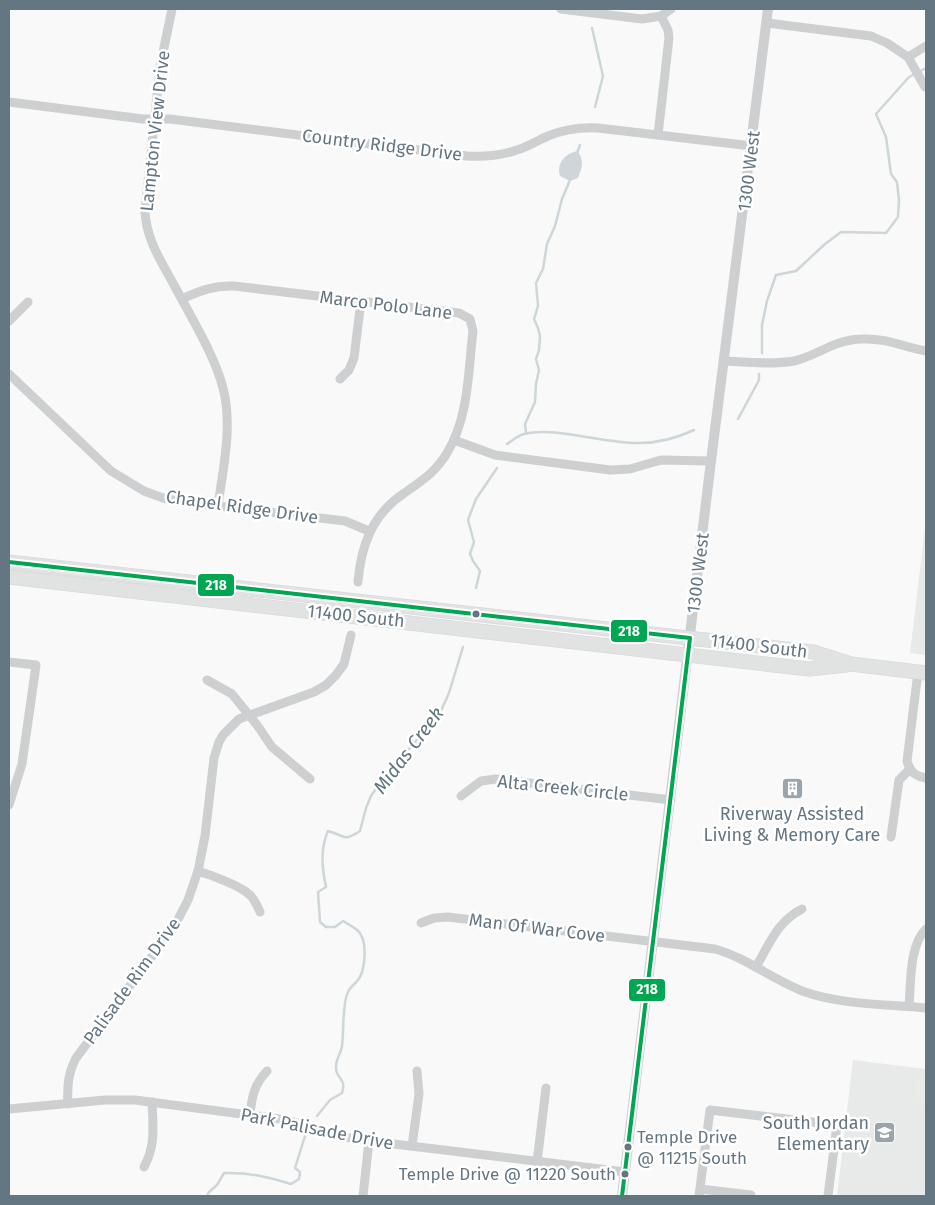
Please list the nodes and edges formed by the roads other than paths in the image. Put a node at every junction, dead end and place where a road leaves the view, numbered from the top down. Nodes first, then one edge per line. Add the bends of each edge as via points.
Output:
1 (172, 9) edge
2 (561, 9) edge
3 (671, 9) edge
4 (768, 9) edge
5 (661, 16) junction
6 (767, 23) junction
7 (926, 46) edge
8 (908, 57) junction
9 (925, 87) edge
10 (9, 102) edge
11 (156, 119) junction
12 (658, 135) junction
13 (752, 146) junction
14 (182, 299) junction
15 (360, 301) junction
16 (28, 302) dead end
17 (9, 321) edge
18 (926, 351) edge
19 (724, 361) junction
20 (9, 374) edge
21 (340, 379) dead end
22 (454, 440) junction
23 (711, 461) junction
24 (218, 506) junction
25 (369, 531) junction
26 (9, 562) edge
27 (9, 577) edge
28 (358, 582) dead end
29 (351, 635) dead end
30 (690, 638) junction
31 (688, 654) junction
32 (9, 662) edge
33 (852, 664) junction
34 (922, 673) edge
35 (207, 680) dead end
36 (250, 715) junction
37 (909, 770) junction
38 (926, 778) edge
39 (310, 779) dead end
40 (461, 796) dead end
41 (671, 800) junction
42 (9, 805) edge
43 (890, 837) dead end
44 (198, 871) junction
45 (802, 909) dead end
46 (260, 912) dead end
47 (422, 924) dead end
48 (926, 929) edge
49 (653, 942) junction
50 (756, 967) junction
51 (909, 1006) junction
52 (926, 1008) edge
53 (417, 1070) dead end
54 (267, 1071) dead end
55 (546, 1088) dead end
56 (152, 1102) junction
57 (68, 1104) junction
58 (9, 1109) edge
59 (250, 1114) junction
60 (369, 1141) junction
61 (412, 1146) junction
62 (538, 1162) junction
63 (144, 1167) dead end
64 (625, 1172) junction
65 (700, 1193) edge
66 (751, 1195) edge
67 (363, 1196) edge
68 (622, 1196) edge
69 (828, 1196) edge

1 - 11 street, Lampton View Drive via 160,67
2 - 5 street via 642,19
3 - 5 street
4 - 6 street, 1300 West
5 - 12 street via 669,38
6 - 8 street via 871,36
6 - 13 street, 1300 West
7 - 8 street
8 - 9 street
10 - 11 street, Country Ridge Drive
11 - 12 street, Country Ridge Drive via 484,156 518,150 548,136 581,127
11 - 14 street, Lampton View Drive via 146,222 156,253
12 - 13 street, Country Ridge Drive
13 - 19 street, 1300 West
14 - 15 street, Marco Polo Lane via 204,289 224,285
14 - 24 street, Lampton View Drive via 214,362 224,390 227,433
15 - 21 street via 354,358
15 - 22 street, Marco Polo Lane via 459,313 470,319 473,331 464,409
16 - 17 street
18 - 19 street via 887,340 861,339 834,344 795,361
19 - 23 street, 1300 West
20 - 24 street, Chapel Ridge Drive via 97,459 127,482 164,498
22 - 23 street via 495,455 610,470 630,469 660,460
22 - 25 street, Marco Polo Lane via 439,466 388,506
23 - 30 street, 1300 West
24 - 25 street, Chapel Ridge Drive via 345,522
25 - 28 street, Marco Polo Lane via 361,556
26 - 30 main road, 11400 South
27 - 31 main road, 11400 South
29 - 36 street, Palisade Rim Drive via 344,664 326,685
30 - 31 street, 1300 West
30 - 33 main road, 11400 South via 813,652
31 - 33 main road, 11400 South via 809,668
31 - 41 street, 1300 West
32 - 42 street via 36,665 22,764
33 - 34 main road, 11400 South
34 - 37 street via 906,761
35 - 36 street via 232,694
36 - 39 street via 272,747
36 - 44 street, Palisade Rim Drive via 239,719 227,730 216,750
37 - 38 street
37 - 43 street via 899,780
40 - 41 street, Alta Creek Circle via 481,781 496,779
41 - 49 street, 1300 West
44 - 46 street via 248,893
44 - 57 street, Palisade Rim Drive via 174,927 72,1066 67,1084
45 - 50 street via 782,923
47 - 49 street, Man Of War Cove via 434,918 448,917
48 - 51 street via 916,945
49 - 50 street, Man Of War Cove via 715,949
49 - 64 street, 1300 West
50 - 51 street, Man Of War Cove via 784,984 829,999
51 - 52 street, Man Of War Cove
53 - 61 street via 419,1094
54 - 59 street via 254,1089
55 - 62 street
56 - 57 street, Park Palisade Drive via 120,1100
56 - 59 street, Park Palisade Drive
56 - 63 street via 153,1143
57 - 58 street, Park Palisade Drive
59 - 60 street, Park Palisade Drive
60 - 61 street, Park Palisade Drive
60 - 67 street
61 - 62 street, Park Palisade Drive
62 - 64 street, Park Palisade Drive
64 - 68 street, 1300 West
65 - 66 street
65 - 69 street via 710,1110 837,1125

